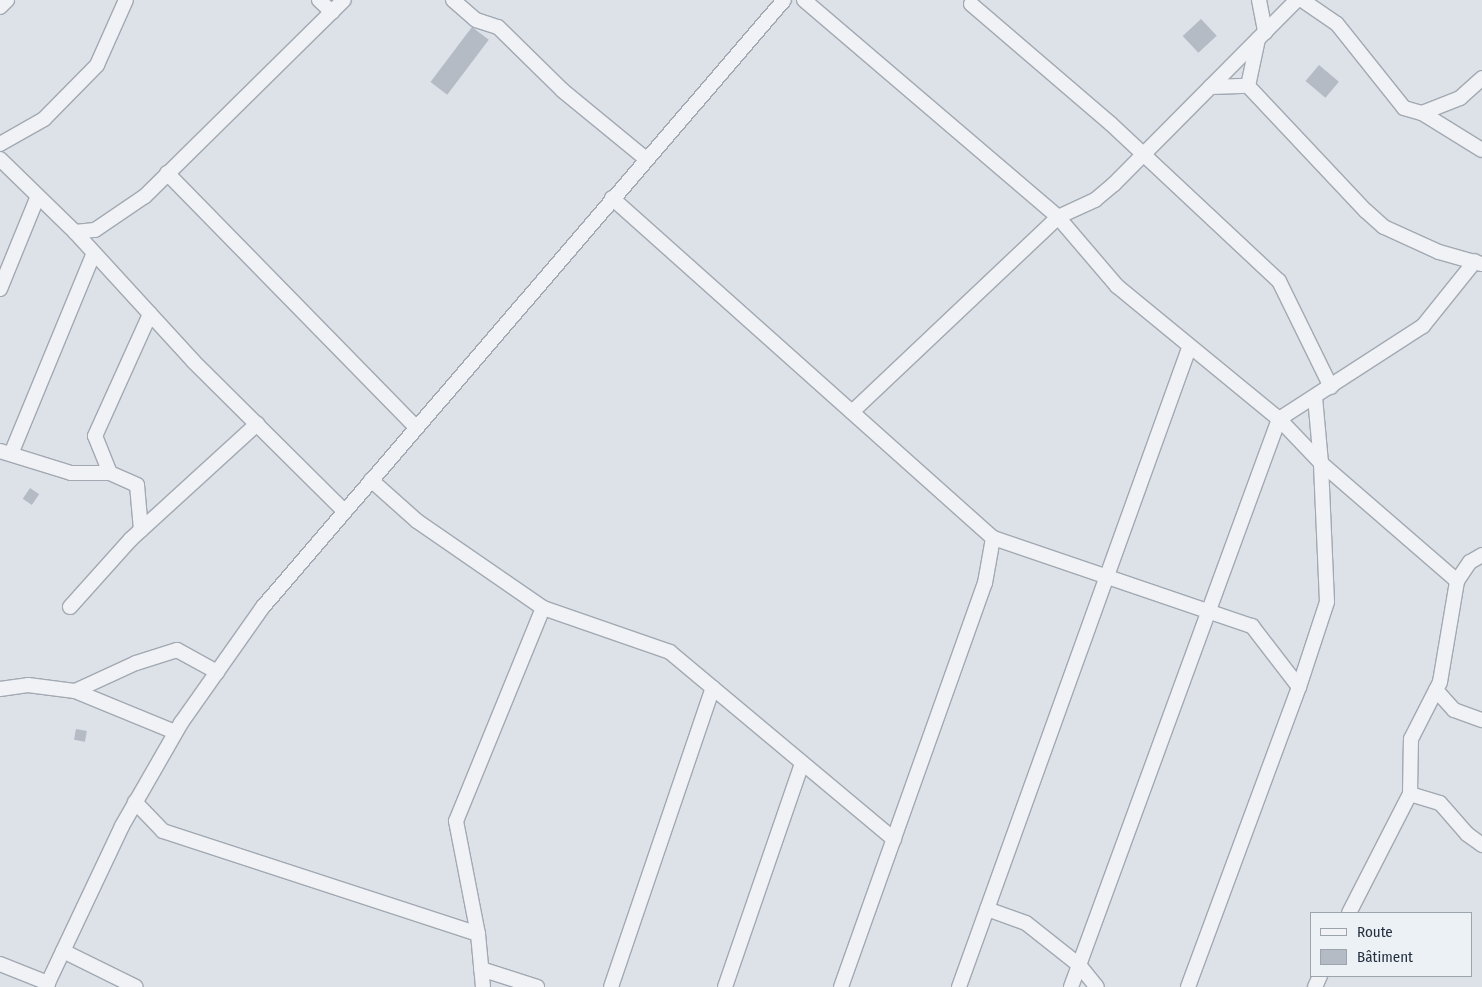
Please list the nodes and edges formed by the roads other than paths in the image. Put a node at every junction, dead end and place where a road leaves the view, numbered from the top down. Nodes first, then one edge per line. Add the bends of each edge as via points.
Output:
1 (7, 0) edge
2 (126, 0) edge
3 (319, 0) edge
4 (344, 0) edge
5 (453, 0) edge
6 (784, 0) edge
7 (804, 0) edge
8 (1259, 0) edge
9 (1297, 0) edge
10 (1302, 0) edge
11 (971, 4) dead end
12 (0, 7) edge
13 (332, 12) junction
14 (1262, 35) junction
15 (1482, 78) edge
16 (1248, 86) junction
17 (1210, 87) junction
18 (1422, 113) junction
19 (0, 144) edge
20 (1482, 150) edge
21 (1144, 154) junction
22 (0, 159) edge
23 (646, 159) junction
24 (167, 173) junction
25 (38, 196) junction
26 (612, 198) junction
27 (1058, 217) junction
28 (75, 232) junction
29 (94, 253) junction
30 (1478, 263) edge
31 (0, 290) edge
32 (150, 314) junction
33 (1190, 348) junction
34 (1331, 387) junction
35 (1315, 397) junction
36 (852, 412) junction
37 (1279, 419) junction
38 (257, 424) junction
39 (416, 427) junction
40 (6, 452) edge
41 (1321, 463) junction
42 (110, 473) junction
43 (371, 480) junction
44 (344, 511) junction
45 (141, 530) junction
46 (993, 538) junction
47 (1482, 555) edge
48 (1107, 577) junction
49 (1457, 581) junction
50 (70, 607) dead end
51 (543, 608) junction
52 (1206, 610) junction
53 (217, 672) junction
54 (1299, 687) junction
55 (714, 688) junction
56 (0, 690) edge
57 (1436, 690) junction
58 (75, 691) junction
59 (1482, 720) edge
60 (175, 732) junction
61 (802, 763) junction
62 (1410, 794) junction
63 (135, 802) junction
64 (894, 839) junction
65 (1482, 845) edge
66 (987, 909) junction
67 (1350, 912) edge
68 (478, 934) junction
69 (63, 951) junction
70 (0, 964) edge
71 (1080, 965) junction
72 (481, 969) junction
73 (47, 985) edge
74 (136, 987) edge
75 (483, 987) edge
76 (537, 987) edge
77 (611, 987) edge
78 (725, 987) edge
79 (841, 987) edge
80 (959, 987) edge
81 (1071, 987) edge
82 (1097, 987) edge
83 (1188, 987) edge

1 - 12 street
2 - 19 street via 97,65 44,119
3 - 13 street
4 - 13 street
5 - 23 street via 476,20 498,27 562,90
6 - 23 street
7 - 27 street
8 - 14 street
9 - 14 street
10 - 18 street via 1337,24 1404,108
11 - 21 street
13 - 24 street
14 - 16 street
14 - 17 street
15 - 18 street via 1460,98
16 - 17 street
16 - 30 street via 1384,227 1439,252
17 - 21 street
18 - 20 street
21 - 27 street via 1095,200
21 - 34 street via 1279,281
22 - 25 street
23 - 26 street
24 - 28 street via 145,196 111,222 96,230
24 - 39 street
25 - 28 street
25 - 31 street
26 - 36 street
26 - 39 street
27 - 33 street via 1117,286
27 - 36 street
28 - 29 street
29 - 32 street
29 - 40 street
30 - 34 street via 1423,326 1352,370
32 - 38 street
32 - 42 street via 95,436
33 - 37 street
33 - 48 street
34 - 35 street
35 - 37 street
35 - 41 street
36 - 46 street
37 - 41 street
37 - 52 street
38 - 44 street
38 - 45 street
39 - 43 street
40 - 42 street via 71,473
41 - 49 street
41 - 54 street via 1327,602
42 - 45 street via 137,485
43 - 44 street
43 - 51 street via 417,521
44 - 53 street via 262,608
45 - 50 street
46 - 48 street
46 - 64 street via 985,583
47 - 49 street via 1470,562
48 - 52 street
48 - 66 street
49 - 57 street
51 - 55 street via 670,652
51 - 68 street via 456,822
52 - 54 street via 1252,626
52 - 71 street
53 - 58 street via 177,650 136,663
53 - 60 street
54 - 83 street
55 - 61 street
55 - 77 street
56 - 58 street via 28,685
57 - 59 street via 1454,710
57 - 62 street via 1411,739
58 - 60 street
60 - 63 street
61 - 64 street
61 - 78 street
62 - 65 street via 1440,802 1467,834
62 - 67 street
63 - 68 street via 163,831
63 - 69 street
64 - 79 street
66 - 71 street via 1026,923
66 - 80 street
68 - 72 street
69 - 73 street
69 - 74 street
70 - 73 street
71 - 81 street
71 - 82 street
72 - 75 street
72 - 76 street

